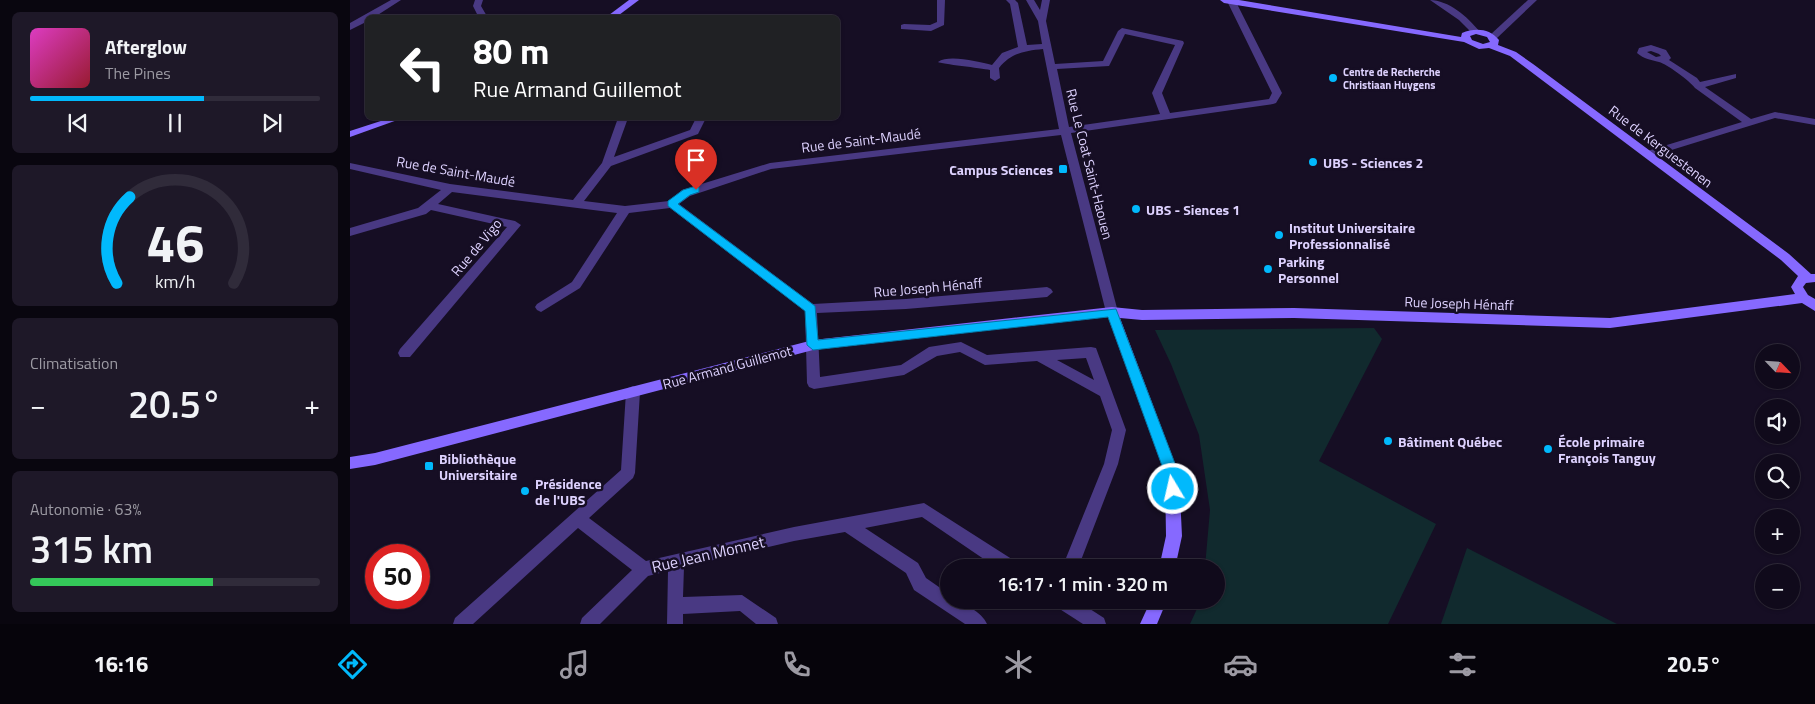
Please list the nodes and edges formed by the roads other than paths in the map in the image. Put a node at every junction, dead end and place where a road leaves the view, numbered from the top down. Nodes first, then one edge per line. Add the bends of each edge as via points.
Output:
1 (397, 0) edge
2 (479, 0) edge
3 (634, 0) edge
4 (942, 0) edge
5 (1010, 0) edge
6 (1030, 0) edge
7 (1037, 0) edge
8 (1046, 0) edge
9 (1434, 0) edge
10 (1533, 0) edge
11 (1227, 1) edge
12 (1035, 12) junction
13 (371, 15) edge
14 (482, 15) edge
15 (613, 15) edge
16 (365, 18) edge
17 (1042, 21) junction
18 (350, 27) edge
19 (904, 27) dead end
20 (1475, 31) junction
21 (1466, 40) junction
22 (1492, 42) junction
23 (1047, 46) junction
24 (1023, 48) junction
25 (1662, 60) dead end
26 (943, 62) dead end
27 (1051, 67) junction
28 (1733, 76) dead end
29 (1698, 86) junction
30 (1166, 116) junction
31 (392, 120) edge
32 (622, 120) edge
33 (700, 120) edge
34 (1748, 122) junction
35 (1815, 122) edge
36 (1065, 131) junction
37 (350, 134) edge
38 (1648, 154) junction
39 (607, 164) junction
40 (350, 166) edge
41 (450, 188) junction
42 (672, 204) junction
43 (575, 205) junction
44 (431, 206) junction
45 (625, 210) junction
46 (350, 232) edge
47 (1811, 278) edge
48 (1047, 292) dead end
49 (1804, 298) junction
50 (1815, 306) edge
51 (541, 307) dead end
52 (811, 309) junction
53 (1112, 312) junction
54 (813, 345) junction
55 (405, 353) dead end
56 (1039, 356) junction
57 (633, 392) junction
58 (1106, 392) junction
59 (350, 463) edge
60 (578, 518) junction
61 (848, 525) junction
62 (998, 559) edge
63 (1074, 559) edge
64 (1169, 559) edge
65 (676, 561) junction
66 (644, 569) junction
67 (674, 606) junction
68 (1075, 609) edge
69 (1155, 609) edge
70 (462, 624) edge
71 (588, 624) edge
72 (675, 624) edge
73 (770, 624) edge
74 (979, 624) edge
75 (1098, 624) edge
76 (1148, 624) edge

1 - 13 street
2 - 14 street via 477,6
3 - 15 street
4 - 19 street via 941,23 931,28
5 - 24 street via 1014,3
6 - 12 street, Rue Le Coat Saint-Haouen
7 - 12 street
8 - 17 street, Rue Le Coat Saint-Haouen
9 - 20 street via 1462,18
10 - 22 street
11 - 21 street
11 - 30 street, Rue de Saint-Maudé via 1277,93 1273,101
12 - 17 street, Rue Le Coat Saint-Haouen
16 - 18 street
17 - 23 street, Rue Le Coat Saint-Haouen
20 - 21 street via 1467,33
20 - 22 street
21 - 22 street via 1477,46
22 - 38 street, Rue de Kerguestenen via 1530,66
23 - 24 street
23 - 27 street, Rue Le Coat Saint-Haouen
24 - 26 street via 1005,55 994,73 963,62
25 - 29 street via 1694,80
27 - 30 street via 1106,64 1122,32 1180,43 1157,92
27 - 36 street, Rue Le Coat Saint-Haouen
28 - 29 street
29 - 34 street
30 - 36 street, Rue de Saint-Maudé
31 - 37 street
32 - 39 street
33 - 39 street via 694,132
34 - 35 street via 1775,115
34 - 38 street
36 - 42 street, Rue de Saint-Maudé via 770,166 686,193
36 - 53 street, Rue Le Coat Saint-Haouen
38 - 47 street, Rue de Kerguestenen
39 - 43 street
40 - 41 street, Rue de Saint-Maudé
41 - 43 street, Rue de Saint-Maudé
41 - 44 street
42 - 45 street, Rue de Saint-Maudé
42 - 52 street
43 - 45 street, Rue de Saint-Maudé
44 - 46 street
44 - 55 street, Rue de Vigo via 514,225
45 - 51 street via 576,285
47 - 49 street via 1798,282 1797,287
48 - 52 street, Rue Joseph Hénaff
49 - 50 street
49 - 53 street, Rue Joseph Hénaff via 1610,323 1294,313 1142,315
52 - 54 street
53 - 54 street, Rue Armand Guillemot
53 - 64 street via 1172,474 1174,536
54 - 56 street via 814,383 904,370 934,351 961,347 985,360
54 - 57 street, Rue Armand Guillemot
56 - 58 street
56 - 58 street via 1092,352
57 - 59 street, Rue Armand Guillemot
57 - 60 street via 628,473
58 - 63 street via 1119,430 1111,464
60 - 66 street
60 - 70 street
61 - 62 street, Rue Jean Monnet via 924,510
61 - 65 street, Rue Jean Monnet
61 - 74 street via 912,568 920,584
65 - 66 street, Rue Jean Monnet
65 - 67 street
66 - 71 street, Rue Jean Monnet
67 - 72 street
67 - 73 street via 742,603
68 - 75 street
69 - 76 street

